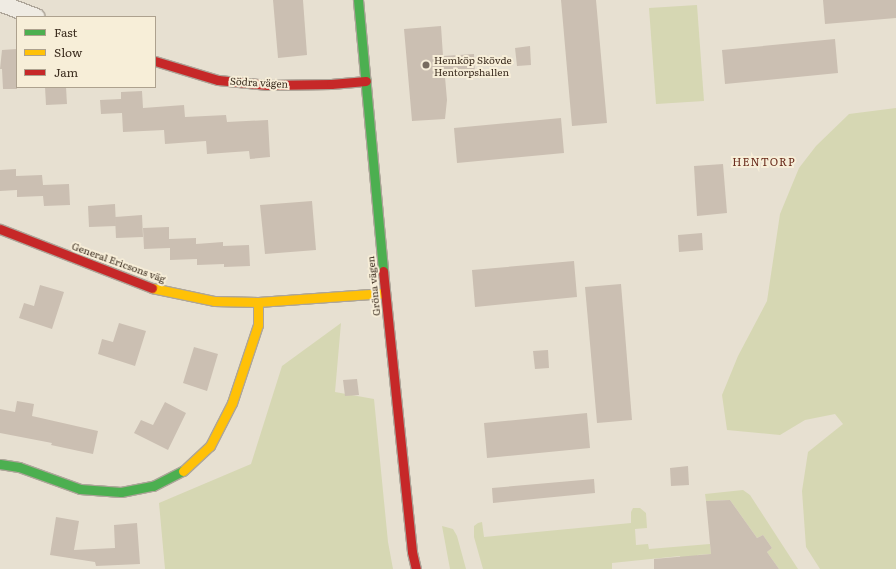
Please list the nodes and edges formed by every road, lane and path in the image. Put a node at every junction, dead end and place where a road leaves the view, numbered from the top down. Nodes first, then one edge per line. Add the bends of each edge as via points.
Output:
1 (358, 0) edge
2 (0, 3) edge
3 (33, 16) edge
4 (156, 61) edge
5 (366, 81) junction
6 (0, 229) edge
7 (385, 293) junction
8 (258, 302) junction
9 (0, 464) edge
10 (416, 569) edge

1 - 5 street, Gröna vägen
2 - 3 street
4 - 5 street, Södra vägen via 218,80 268,85
5 - 7 street, Gröna vägen
6 - 8 street, General Ericsons väg via 149,287 214,301
7 - 8 street, General Ericsons väg
7 - 10 street, Gröna vägen via 412,552
8 - 9 street via 258,324 232,403 210,446 187,469 153,486 122,492 80,489 19,467

